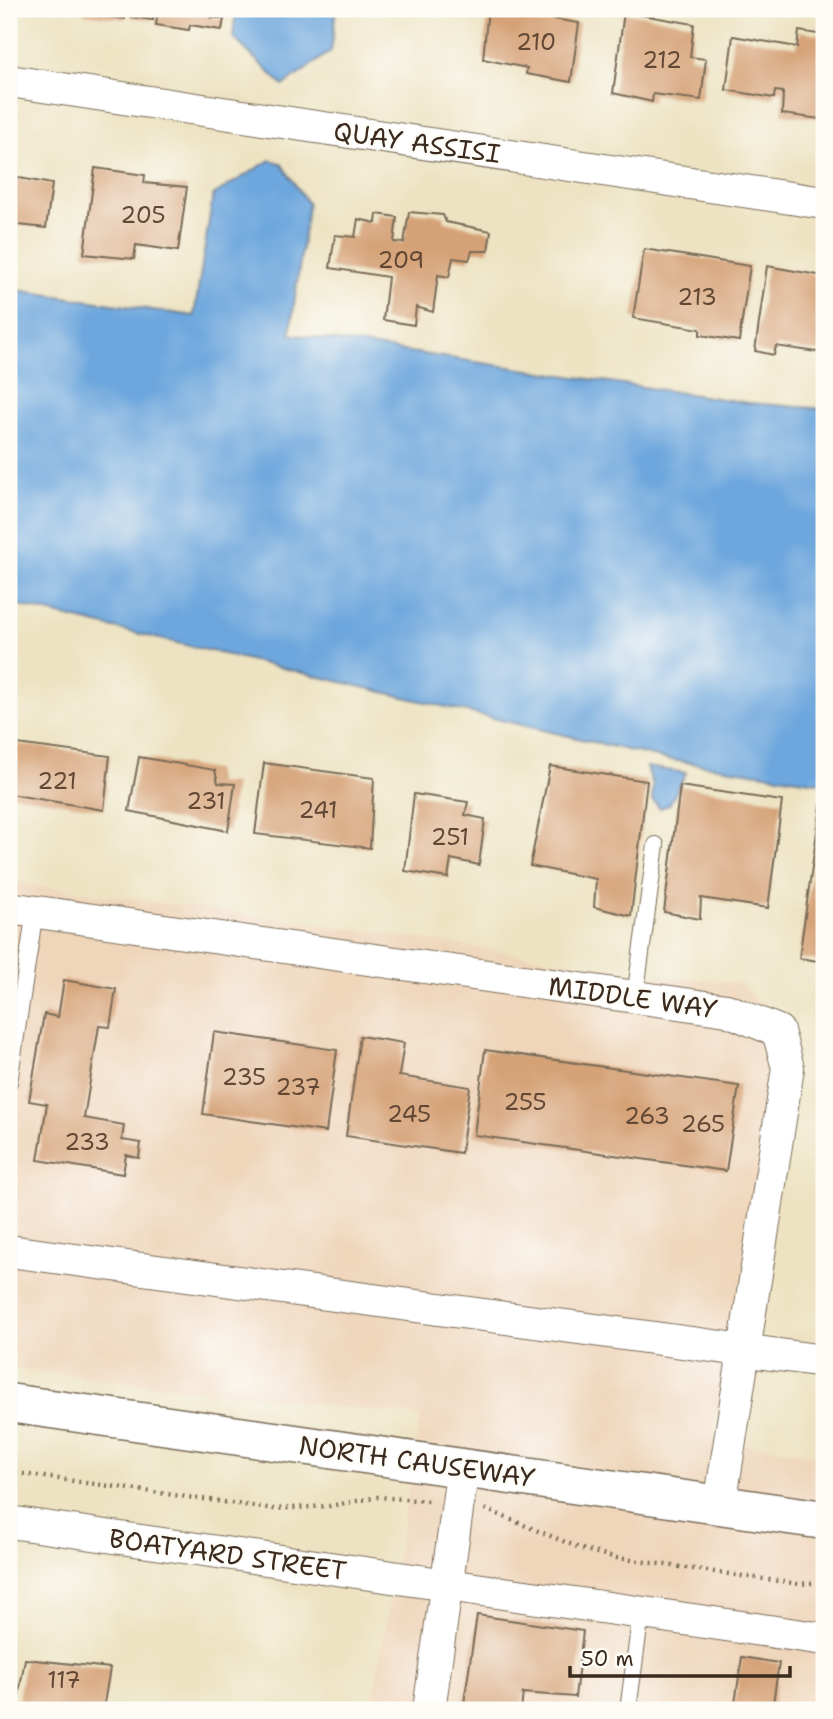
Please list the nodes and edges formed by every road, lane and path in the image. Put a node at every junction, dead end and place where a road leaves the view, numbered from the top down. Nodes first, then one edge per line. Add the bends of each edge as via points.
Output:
1 (9, 81) edge
2 (824, 203) edge
3 (656, 845) dead end
4 (22, 910) edge
5 (635, 997) junction
6 (9, 1082) edge
7 (9, 1251) edge
8 (746, 1350) junction
9 (824, 1361) edge
10 (9, 1403) edge
11 (9, 1472) edge
12 (460, 1485) junction
13 (720, 1505) junction
14 (824, 1520) edge
15 (9, 1522) edge
16 (824, 1582) edge
17 (447, 1586) junction
18 (640, 1613) junction
19 (824, 1639) edge
20 (429, 1710) edge
21 (628, 1710) edge

1 - 2 street, QUAY ASSISI
3 - 5 lane
4 - 5 street, MIDDLE WAY
4 - 6 lane
5 - 8 street, MIDDLE WAY via 727,1010 778,1031 788,1068
7 - 8 street
8 - 9 street
8 - 13 street, MIDDLE WAY
10 - 12 main road, NORTH CAUSEWAY
11 - 12 path via 274,1509 330,1506
12 - 13 main road, NORTH CAUSEWAY
12 - 16 path via 492,1510 582,1549 799,1584
12 - 17 street
13 - 14 main road, NORTH CAUSEWAY
15 - 17 street, BOATYARD STREET
17 - 18 street, BOATYARD STREET
17 - 20 street
18 - 19 street, BOATYARD STREET
18 - 21 lane

